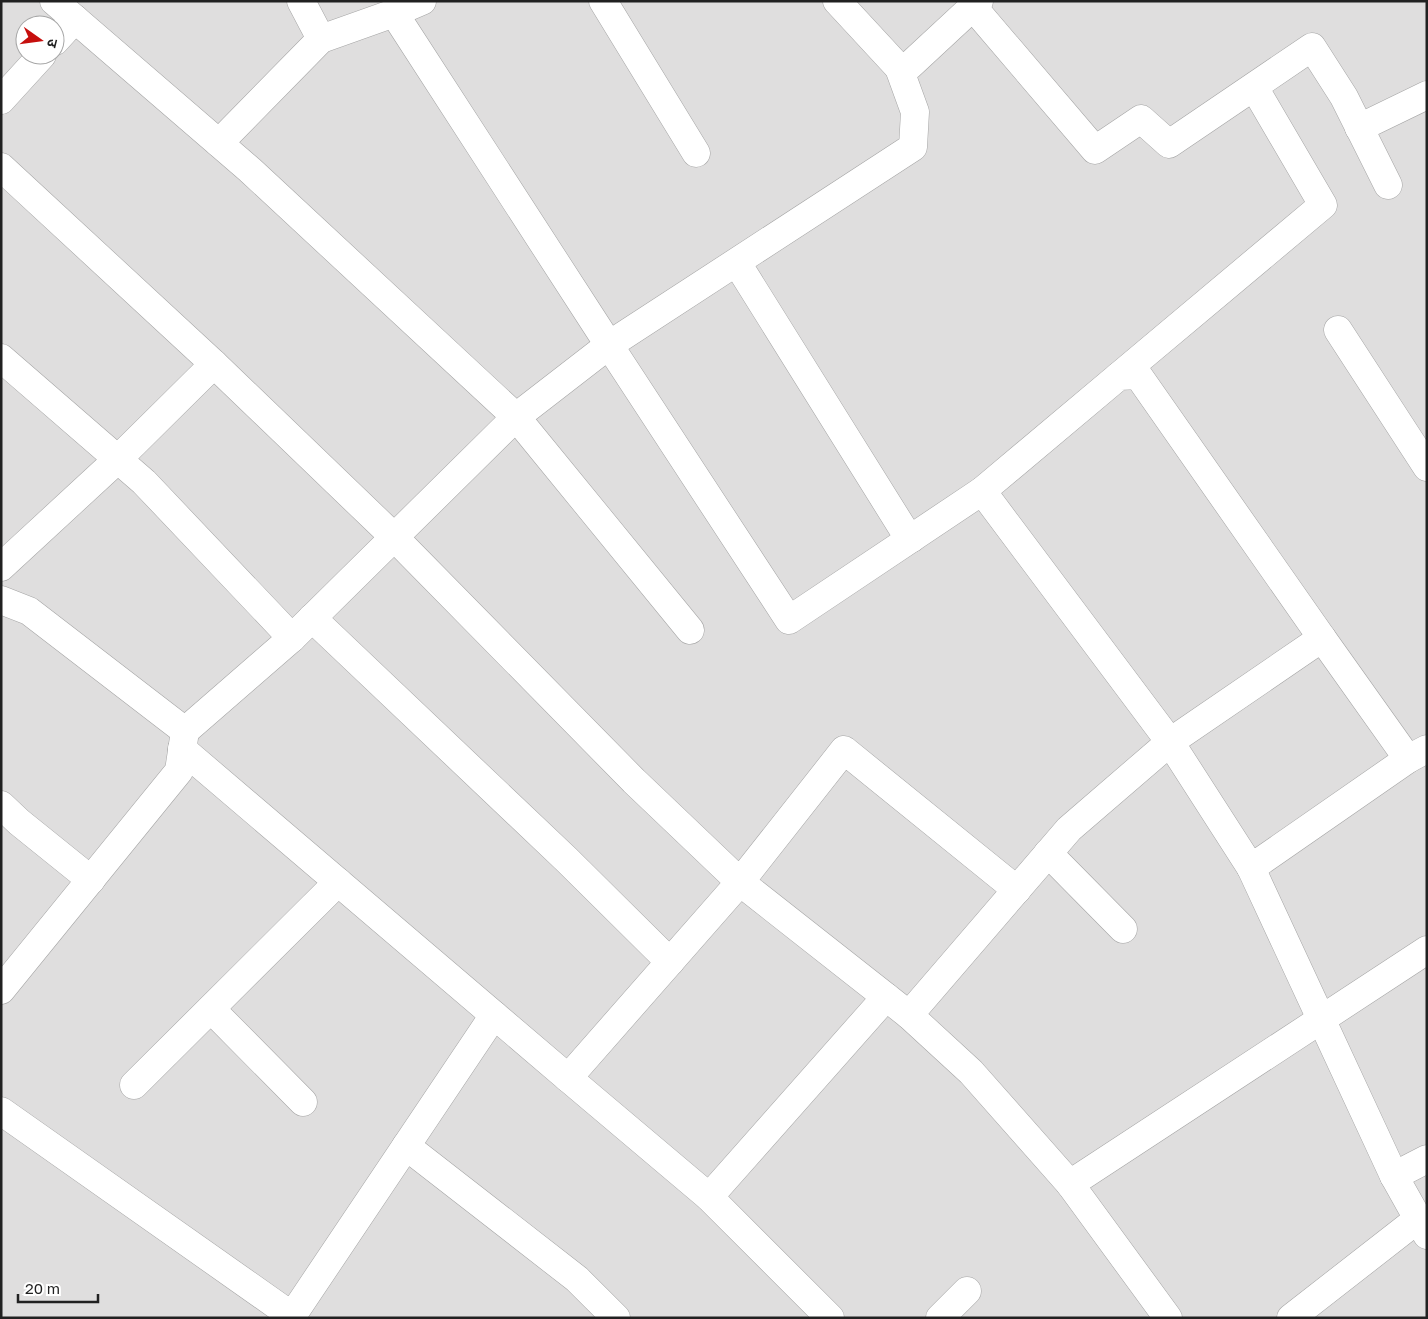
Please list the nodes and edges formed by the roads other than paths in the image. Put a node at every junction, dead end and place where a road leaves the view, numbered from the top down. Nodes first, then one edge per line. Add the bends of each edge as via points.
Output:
1 (54, 1) edge
2 (301, 1) edge
3 (422, 1) edge
4 (603, 1) edge
5 (837, 1) edge
6 (976, 4) edge
7 (394, 13) junction
8 (75, 19) junction
9 (65, 30) edge
10 (321, 39) junction
11 (33, 65) edge
12 (899, 68) junction
13 (1254, 87) junction
14 (1427, 95) edge
15 (1, 100) edge
16 (1359, 128) junction
17 (219, 143) junction
18 (696, 153) dead end
19 (1, 168) edge
20 (1388, 185) dead end
21 (737, 263) junction
22 (1338, 330) dead end
23 (609, 345) junction
24 (1, 358) edge
25 (214, 364) junction
26 (1119, 376) junction
27 (516, 417) junction
28 (118, 459) junction
29 (1427, 467) edge
30 (982, 491) junction
31 (394, 538) junction
32 (912, 538) junction
33 (1, 566) edge
34 (1, 600) edge
35 (312, 618) junction
36 (690, 630) dead end
37 (292, 638) junction
38 (1322, 638) junction
39 (183, 740) junction
40 (1170, 742) junction
41 (1417, 754) edge
42 (1, 805) edge
43 (1048, 853) junction
44 (1251, 868) junction
45 (90, 880) junction
46 (338, 882) junction
47 (740, 882) junction
48 (1017, 890) junction
49 (1123, 929) dead end
50 (1427, 950) edge
51 (670, 962) junction
52 (1, 990) edge
53 (886, 997) junction
54 (211, 1009) junction
55 (494, 1015) junction
56 (909, 1015) junction
57 (1320, 1018) junction
58 (568, 1078) junction
59 (134, 1085) dead end
60 (303, 1102) dead end
61 (1, 1111) edge
62 (406, 1146) junction
63 (1427, 1159) edge
64 (1394, 1176) junction
65 (1070, 1184) junction
66 (709, 1197) junction
67 (1422, 1227) edge
68 (967, 1291) dead end
69 (1309, 1313) edge
70 (293, 1317) edge
71 (616, 1318) edge
72 (830, 1318) edge
73 (940, 1318) edge
74 (1168, 1318) edge

1 - 8 street
2 - 10 street
3 - 7 street
4 - 18 street
5 - 12 street
6 - 12 street via 909,66
6 - 13 street via 1094,150 1141,119 1168,144
7 - 10 street
7 - 23 street
8 - 9 street
8 - 17 street
10 - 17 street
11 - 15 street
12 - 21 street via 915,112 913,147
13 - 16 street via 1312,47 1344,97
13 - 26 street via 1323,205
14 - 16 street
16 - 20 street
17 - 27 street
19 - 25 street
21 - 23 street
21 - 32 street via 905,532
22 - 29 street
23 - 27 street
23 - 32 street via 789,620
24 - 28 street
25 - 28 street
25 - 31 street
26 - 30 street
26 - 38 street via 1138,375
27 - 31 street
27 - 36 street
28 - 33 street
28 - 37 street via 144,482
30 - 32 street
30 - 40 street
31 - 35 street
31 - 47 street via 634,781
34 - 39 street via 29,611
35 - 37 street
35 - 51 street
37 - 39 street
38 - 40 street
38 - 41 street
39 - 45 street via 179,771
39 - 46 street
40 - 43 street via 1069,829
40 - 44 street
41 - 44 street
42 - 45 street
43 - 48 street
43 - 49 street
44 - 57 street
45 - 52 street
46 - 54 street
46 - 55 street
47 - 48 street via 844,750
47 - 51 street
47 - 53 street
48 - 56 street
50 - 57 street
51 - 58 street
53 - 56 street
53 - 66 street
54 - 59 street
54 - 60 street
55 - 58 street
55 - 62 street
56 - 65 street via 971,1072
57 - 64 street
57 - 65 street
58 - 66 street
61 - 70 street
62 - 70 street
62 - 71 street via 578,1279
63 - 64 street
64 - 67 street
65 - 74 street
66 - 72 street
67 - 69 street
68 - 73 street

